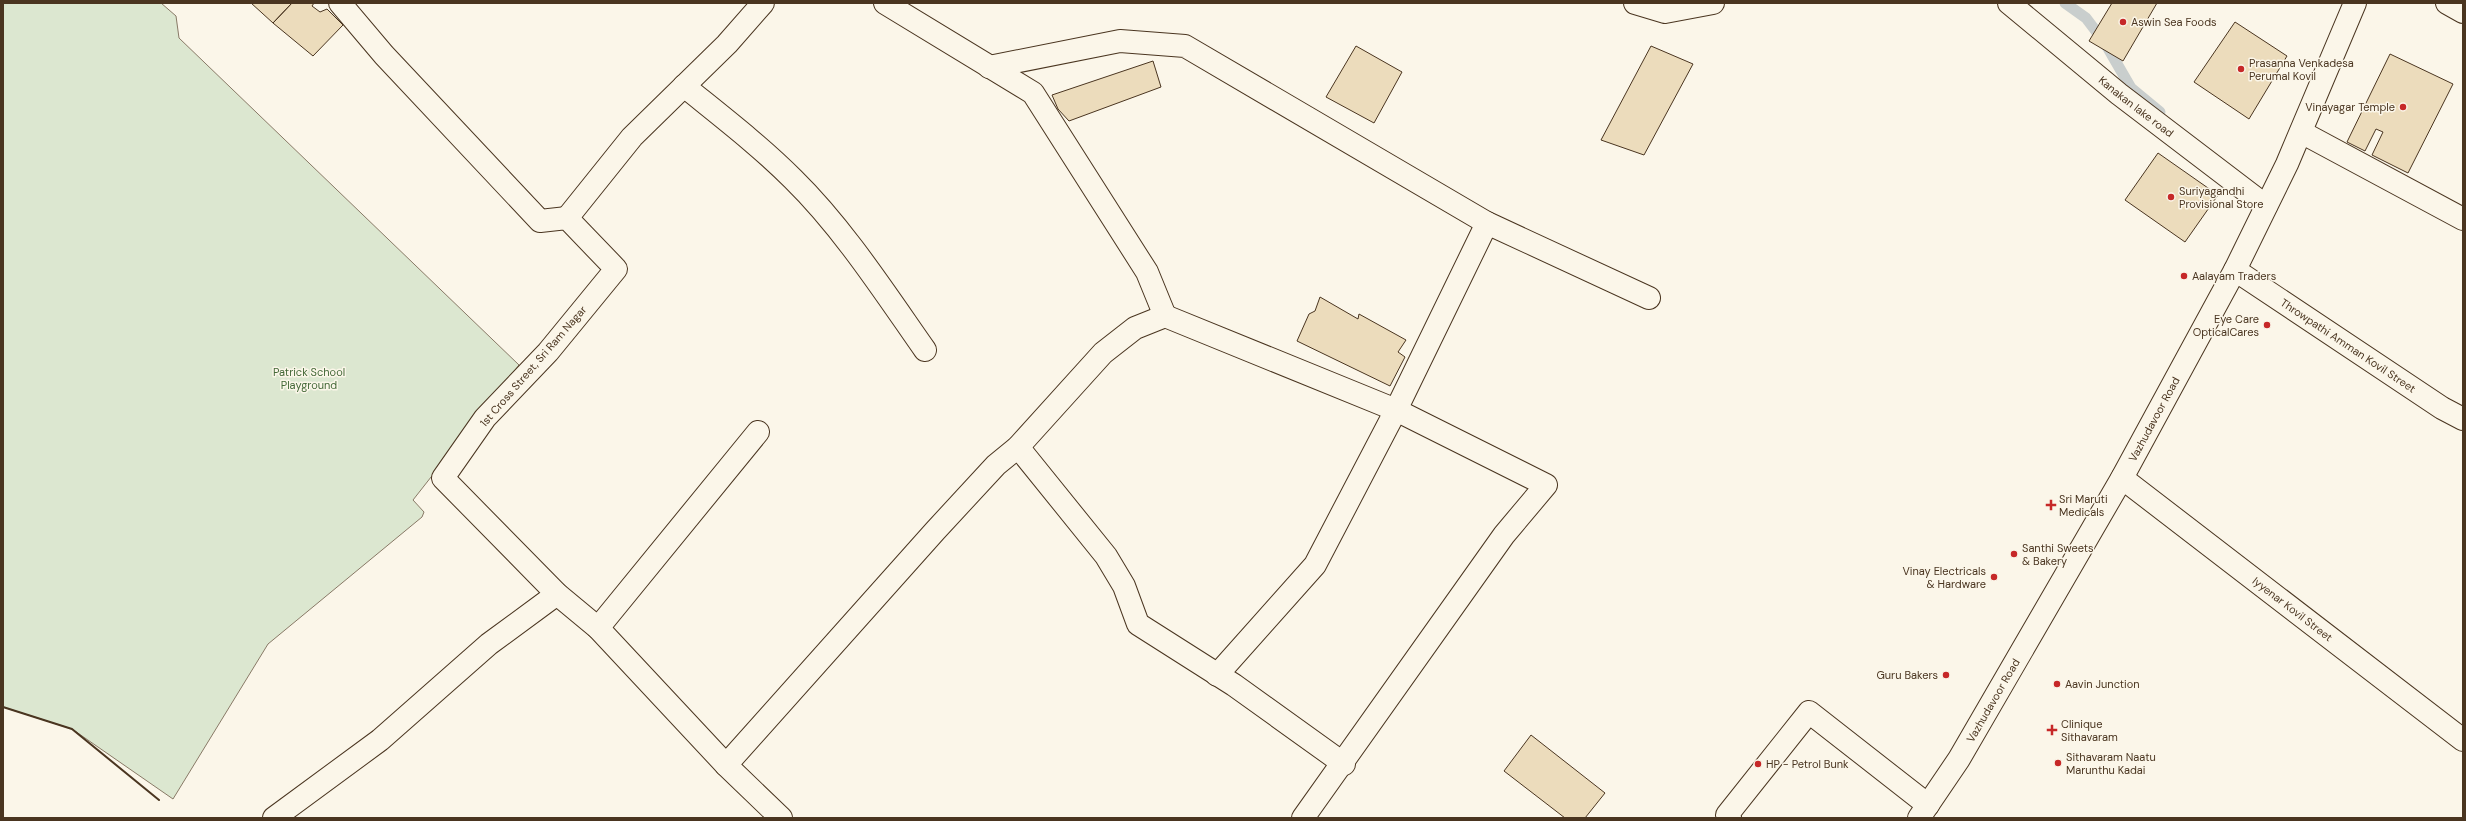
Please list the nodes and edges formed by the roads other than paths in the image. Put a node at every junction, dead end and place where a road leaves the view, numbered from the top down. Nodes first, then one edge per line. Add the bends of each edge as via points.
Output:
1 (340, 3) edge
2 (763, 3) edge
3 (886, 3) edge
4 (1636, 3) edge
5 (1712, 3) edge
6 (2009, 3) edge
7 (2355, 3) edge
8 (2447, 3) edge
9 (2463, 12) edge
10 (989, 67) junction
11 (684, 86) junction
12 (2301, 132) junction
13 (2266, 206) junction
14 (567, 218) junction
15 (2463, 219) edge
16 (1487, 223) junction
17 (2235, 270) junction
18 (1649, 298) dead end
19 (1165, 316) junction
20 (925, 350) dead end
21 (1396, 410) junction
22 (2463, 419) edge
23 (758, 432) dead end
24 (1018, 447) junction
25 (2122, 478) junction
26 (556, 594) junction
27 (598, 628) junction
28 (1217, 674) junction
29 (2463, 740) edge
30 (1344, 764) junction
31 (726, 765) junction
32 (1923, 812) edge
33 (274, 818) edge
34 (781, 818) edge
35 (1303, 818) edge
36 (1730, 818) edge

1 - 14 street via 384,55 540,222
2 - 11 street via 727,44
3 - 10 street
4 - 5 street via 1665,12
6 - 13 street, Kanakan lake road via 2119,94
7 - 12 street, Vazhudavoor Road
8 - 9 street
10 - 16 street via 1120,40 1185,46
10 - 19 street via 1033,93 1147,272
11 - 14 street via 632,137
11 - 20 street via 794,179 827,217
12 - 13 street, Vazhudavoor Road
12 - 15 street
13 - 17 street, Vazhudavoor Road
14 - 26 street, 1st Cross Street, Sri Ram Nagar via 616,269 548,352 485,418 443,478
16 - 18 street
16 - 21 street
17 - 22 street, Throwpathi Amman Kovil Street via 2442,408
17 - 25 street, Vazhudavoor Road
19 - 21 street
19 - 24 street via 1135,328 1103,352
21 - 28 street via 1315,565
21 - 30 street via 1546,485 1504,535
23 - 27 street
24 - 28 street via 1106,556 1124,586 1138,624
24 - 31 street via 996,465 935,531
25 - 29 street, Iyyenar Kovil Street
25 - 32 street, Vazhudavoor Road via 1959,759
26 - 27 street, 1st Cross Street, Sri Ram Nagar
26 - 33 street via 489,644 380,740
27 - 31 street, 1st Cross Street, Sri Ram Nagar
28 - 30 street
30 - 35 street
31 - 34 street, 1st Cross Street, Sri Ram Nagar
32 - 36 street via 1809,712 1727,815

